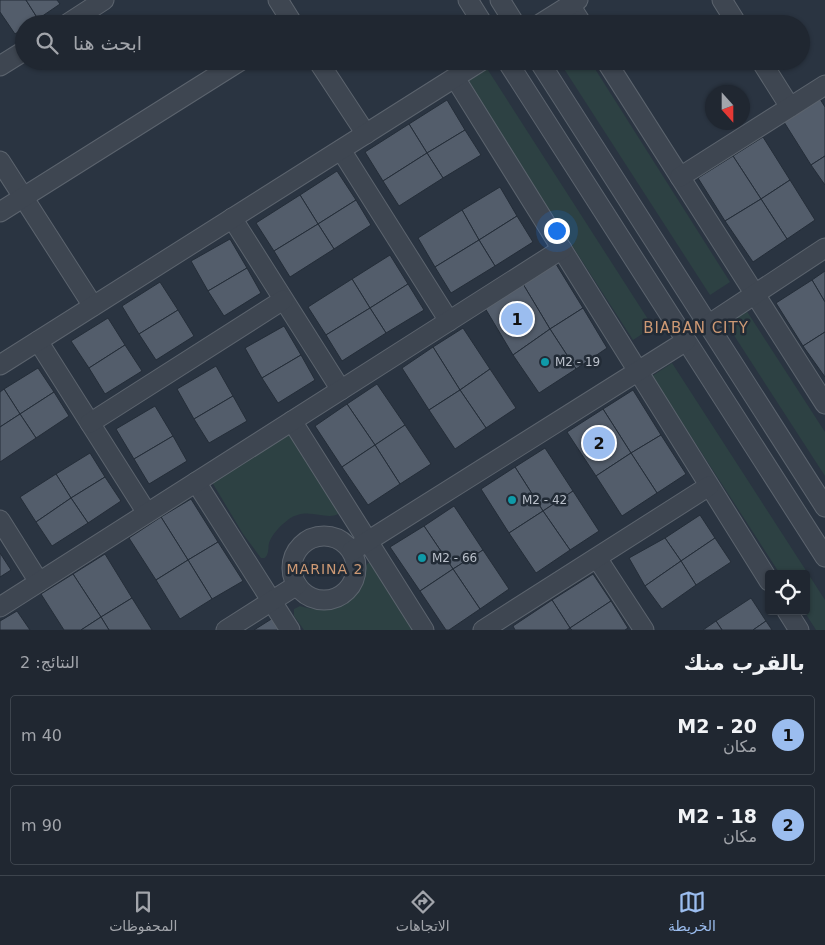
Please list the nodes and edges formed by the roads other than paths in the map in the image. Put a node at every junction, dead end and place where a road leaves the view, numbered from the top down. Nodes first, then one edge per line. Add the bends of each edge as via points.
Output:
1 (104, 0) edge
2 (278, 0) edge
3 (468, 0) edge
4 (500, 0) edge
5 (722, 0) edge
6 (574, 3) edge
7 (81, 15) edge
8 (287, 15) edge
9 (477, 15) edge
10 (509, 15) edge
11 (555, 15) edge
12 (579, 15) edge
13 (731, 15) edge
14 (15, 57) edge
15 (0, 66) edge
16 (226, 70) edge
17 (324, 70) edge
18 (467, 70) edge
19 (513, 70) edge
20 (545, 70) edge
21 (612, 70) edge
22 (767, 70) edge
23 (455, 78) junction
24 (825, 85) edge
25 (790, 108) junction
26 (366, 134) junction
27 (341, 150) junction
28 (0, 161) edge
29 (680, 177) junction
30 (23, 198) junction
31 (0, 212) edge
32 (232, 218) junction
33 (825, 248) edge
34 (562, 250) junction
35 (755, 294) junction
36 (283, 300) junction
37 (93, 306) junction
38 (449, 322) junction
39 (708, 325) junction
40 (686, 340) junction
41 (38, 341) junction
42 (0, 365) edge
43 (638, 371) junction
44 (341, 390) junction
45 (825, 404) edge
46 (292, 421) junction
47 (90, 423) junction
48 (778, 434) junction
49 (756, 449) junction
50 (196, 482) junction
51 (709, 486) junction
52 (825, 507) edge
53 (147, 513) junction
54 (0, 520) edge
55 (368, 540) junction
56 (352, 551) junction
57 (825, 557) edge
58 (597, 558) junction
59 (765, 575) edge
60 (39, 582) junction
61 (297, 585) junction
62 (272, 601) junction
63 (0, 607) edge
64 (790, 615) edge
65 (488, 629) edge
66 (226, 630) edge
67 (290, 630) edge
68 (424, 630) edge
69 (644, 630) edge
70 (799, 630) edge

1 - 7 street
2 - 8 street
3 - 9 street
4 - 10 street
5 - 13 street
6 - 11 street
6 - 12 street
14 - 15 street
16 - 30 street
17 - 26 street
18 - 23 street
19 - 40 street
20 - 39 street
21 - 29 street
22 - 25 street
23 - 26 street
23 - 34 street
24 - 25 street
25 - 29 street
26 - 27 street
27 - 32 street
27 - 38 street
28 - 30 street
29 - 35 street
30 - 31 street
30 - 37 street
32 - 36 street
32 - 37 street
33 - 35 street
34 - 38 street
34 - 43 street
35 - 39 street
35 - 45 street
36 - 44 street
36 - 47 street
37 - 41 street
38 - 44 street
39 - 48 street
40 - 43 street
40 - 49 street
41 - 42 street
41 - 47 street
43 - 51 street
43 - 55 street
44 - 46 street
46 - 50 street
46 - 55 street
47 - 53 street
48 - 49 street
48 - 52 street
49 - 57 street
50 - 53 street
50 - 62 street
51 - 58 street
51 - 59 street
53 - 60 street
54 - 60 street
55 - 56 street
55 - 68 street
56 - 61 street via 357,564 356,575 345,594 324,601 308,596
56 - 61 street via 338,538 318,536 308,540 294,555 292,566
58 - 65 street
58 - 69 street
60 - 63 street
61 - 62 street
62 - 66 street
62 - 67 street
64 - 70 street

